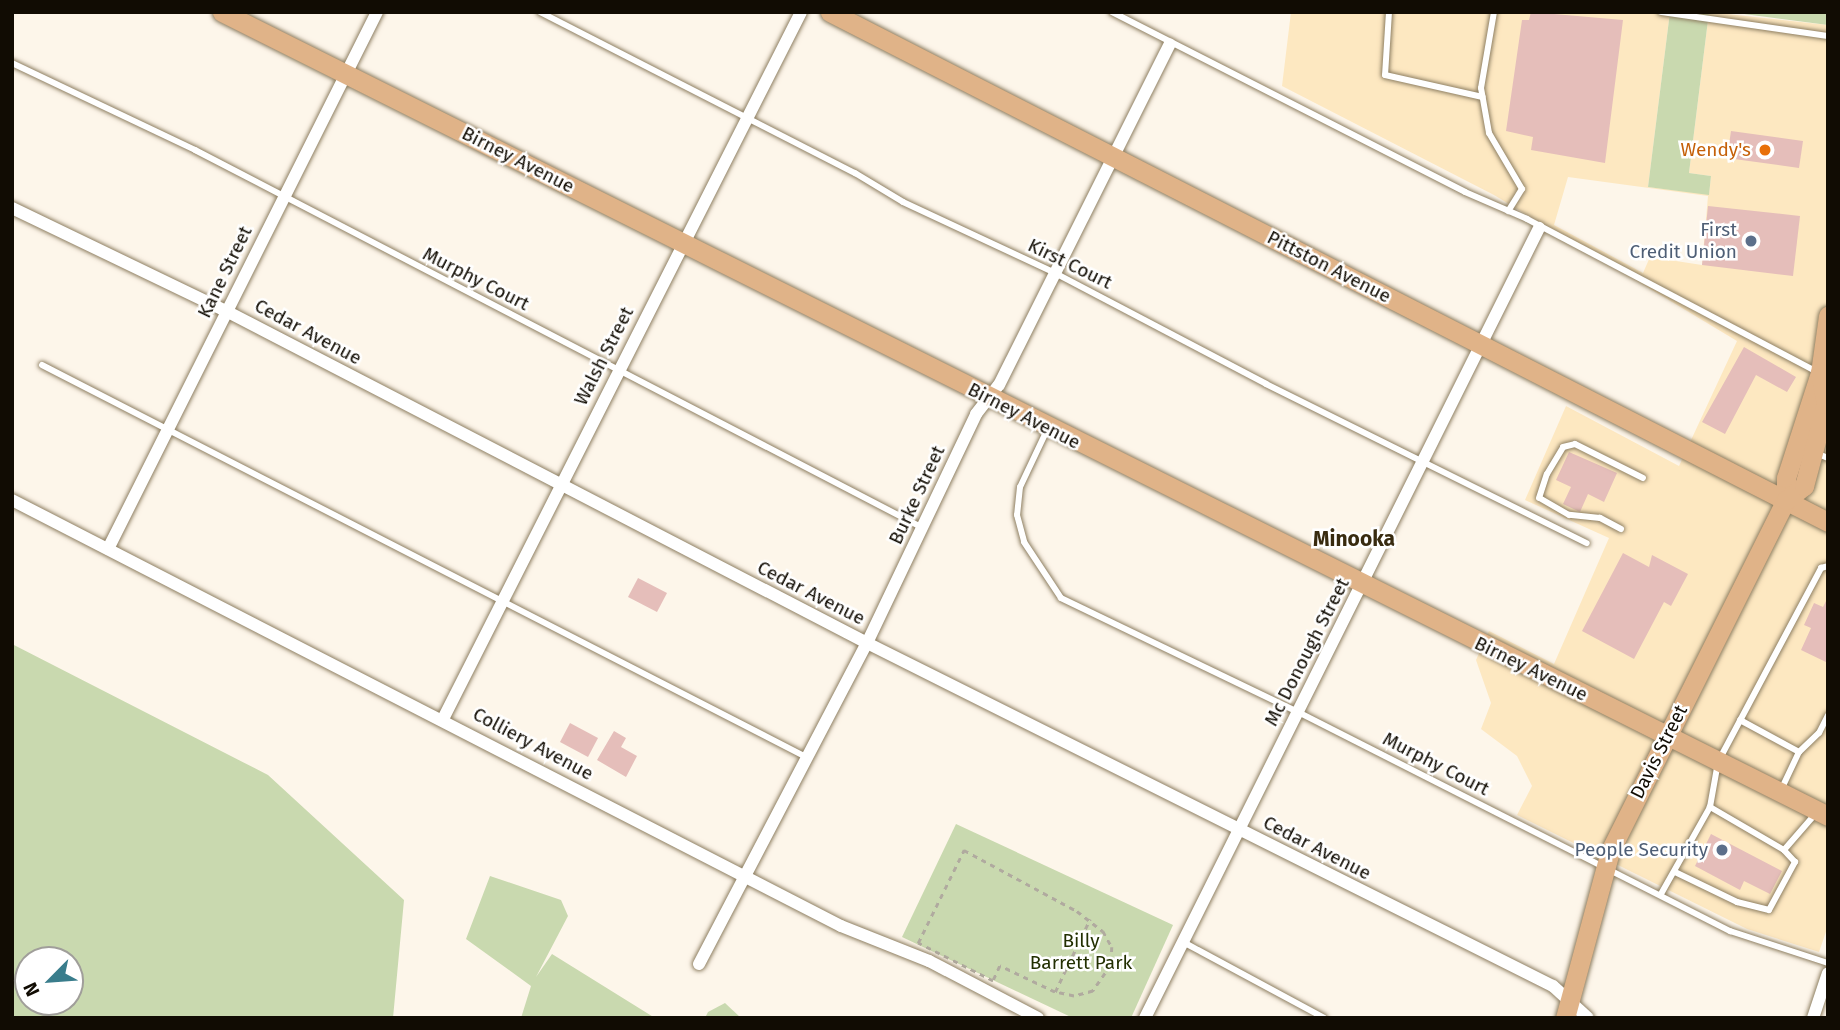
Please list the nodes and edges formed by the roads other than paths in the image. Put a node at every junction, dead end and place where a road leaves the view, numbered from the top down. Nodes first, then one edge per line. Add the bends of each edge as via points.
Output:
1 (222, 12) edge
2 (377, 12) edge
3 (540, 12) edge
4 (801, 12) edge
5 (830, 12) edge
6 (1112, 12) edge
7 (1389, 12) edge
8 (1494, 12) edge
9 (1661, 12) edge
10 (1828, 36) edge
11 (1170, 44) junction
12 (12, 63) edge
13 (347, 72) junction
14 (1483, 97) junction
15 (747, 118) junction
16 (1113, 157) junction
17 (284, 195) junction
18 (12, 208) edge
19 (1508, 211) junction
20 (1539, 228) junction
21 (683, 243) junction
22 (1055, 273) junction
23 (228, 312) junction
24 (1828, 316) edge
25 (1482, 345) junction
26 (42, 365) dead end
27 (620, 368) junction
28 (1820, 373) junction
29 (988, 398) junction
30 (1802, 427) junction
31 (1048, 429) junction
32 (168, 432) junction
33 (1822, 455) edge
34 (1426, 460) junction
35 (1643, 478) dead end
36 (561, 486) junction
37 (12, 500) edge
38 (1786, 500) junction
39 (1828, 522) edge
40 (923, 528) junction
41 (1621, 529) dead end
42 (1587, 543) dead end
43 (108, 549) junction
44 (1824, 567) edge
45 (1362, 585) junction
46 (500, 601) junction
47 (867, 643) junction
48 (1296, 711) junction
49 (1828, 715) edge
50 (443, 719) junction
51 (1740, 720) junction
52 (1667, 737) junction
53 (1799, 752) junction
54 (806, 757) junction
55 (1718, 762) junction
56 (1779, 792) junction
57 (1710, 807) junction
58 (1823, 814) edge
59 (1242, 831) junction
60 (1784, 850) junction
61 (1605, 866) junction
62 (1675, 872) junction
63 (743, 875) junction
64 (1661, 894) junction
65 (1185, 943) junction
66 (1828, 963) edge
67 (699, 964) dead end
68 (1828, 973) edge
69 (1567, 1009) edge
70 (1038, 1018) edge
71 (1145, 1018) edge
72 (1324, 1018) edge
73 (1588, 1018) edge
74 (1813, 1018) edge

1 - 13 main road, Birney Avenue
2 - 13 street, Kane Street
3 - 15 lane, Kirst Court
4 - 15 street, Walsh Street
5 - 16 main road, Pittston Avenue
6 - 11 lane
7 - 14 lane via 1385,75
8 - 14 lane
9 - 10 lane
11 - 16 street, Burke Street
11 - 19 lane
12 - 17 lane, Murphy Court
13 - 17 street, Kane Street
13 - 21 main road, Birney Avenue
14 - 19 lane via 1489,133 1522,189
15 - 21 street, Walsh Street
15 - 22 lane, Kirst Court via 903,202
16 - 22 street, Burke Street
16 - 25 main road, Pittston Avenue
17 - 23 street, Kane Street
17 - 27 lane, Murphy Court
18 - 23 street, Cedar Avenue
19 - 20 lane
20 - 25 street, Mc Donough Street
20 - 28 lane
21 - 27 street, Walsh Street
21 - 29 main road, Birney Avenue
22 - 29 street, Burke Street
22 - 34 lane, Kirst Court via 1266,384
23 - 32 street, Kane Street
23 - 36 street, Cedar Avenue
24 - 28 main road, Davis Street
25 - 34 street, Mc Donough Street
25 - 38 main road, Pittston Avenue
26 - 32 lane
27 - 36 street, Walsh Street
27 - 40 lane, Murphy Court
28 - 30 main road, Davis Street
28 - 33 main road, Davis Street via 1826,404
29 - 31 main road, Birney Avenue
29 - 40 street, Burke Street via 976,414
30 - 33 lane
30 - 38 main road, Davis Street via 1786,478
31 - 45 main road, Birney Avenue
31 - 48 lane, Murphy Court via 1020,487 1017,515 1024,542 1061,598
32 - 43 street, Kane Street
32 - 46 lane
33 - 38 main road, Davis Street via 1804,486
34 - 42 lane, Kirst Court
34 - 45 street, Mc Donough Street
35 - 41 lane via 1576,444 1563,447 1539,498 1569,515 1600,519
36 - 46 street, Walsh Street
36 - 47 street, Cedar Avenue
37 - 43 street, Colliery Avenue
38 - 39 main road, Pittston Avenue
38 - 52 main road, Davis Street
40 - 47 street, Burke Street
43 - 50 street, Colliery Avenue
44 - 51 lane
45 - 48 street, Mc Donough Street
45 - 52 main road, Birney Avenue
46 - 50 street, Walsh Street
46 - 54 lane
47 - 54 street, Burke Street
47 - 59 street, Cedar Avenue
48 - 59 street, Mc Donough Street
48 - 61 lane, Murphy Court
49 - 53 lane via 1819,733
50 - 63 street, Colliery Avenue
51 - 53 lane
51 - 55 lane
52 - 55 main road, Birney Avenue
52 - 61 main road, Davis Street
53 - 56 lane
54 - 63 street, Burke Street
55 - 56 main road, Birney Avenue
55 - 57 lane
56 - 58 main road, Birney Avenue
57 - 60 lane
57 - 62 lane
58 - 60 lane
59 - 65 street, Mc Donough Street
59 - 69 street, Cedar Avenue via 1553,986
60 - 62 lane via 1795,862 1769,910 1737,902
61 - 64 lane, Murphy Court
61 - 69 main road, Davis Street
62 - 64 lane
63 - 67 street, Burke Street
63 - 70 street, Colliery Avenue via 841,926 929,961
64 - 66 lane, Murphy Court via 1740,936
65 - 71 street, Mc Donough Street
65 - 72 lane
68 - 74 street
69 - 73 street, Cedar Avenue

